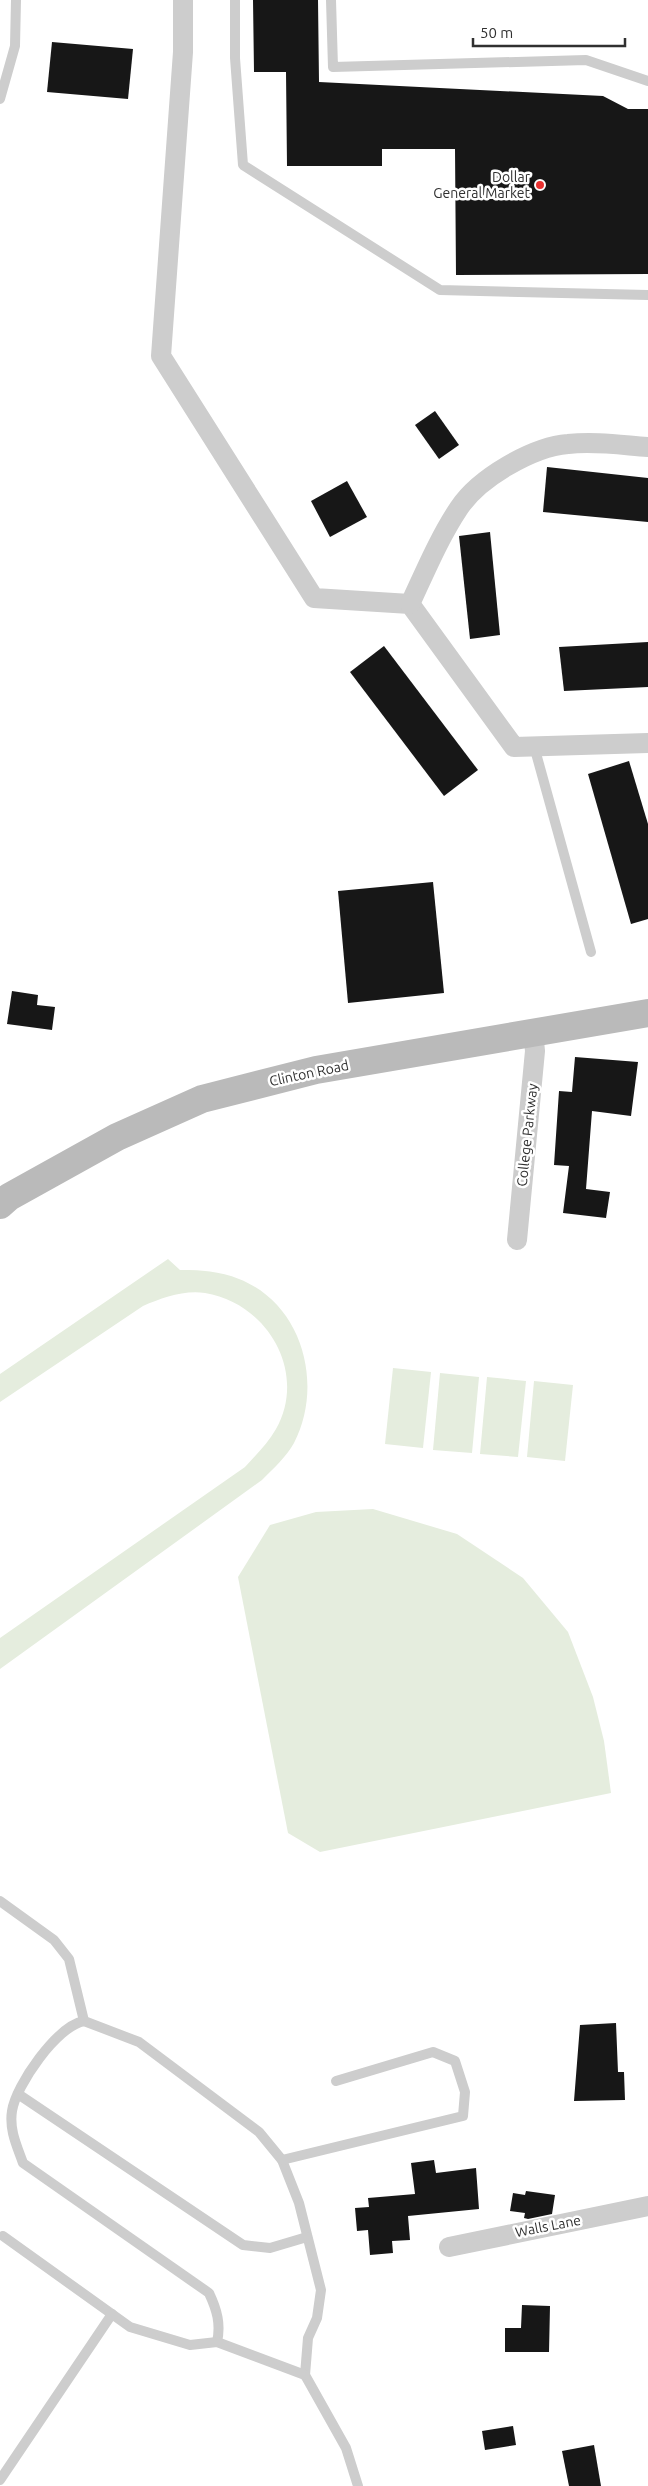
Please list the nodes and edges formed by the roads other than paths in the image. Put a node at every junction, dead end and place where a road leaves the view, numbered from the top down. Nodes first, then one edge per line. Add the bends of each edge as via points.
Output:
1 (16, 0) edge
2 (182, 0) edge
3 (235, 0) edge
4 (331, 0) edge
5 (648, 81) edge
6 (0, 99) edge
7 (648, 295) edge
8 (648, 448) edge
9 (410, 604) junction
10 (648, 743) edge
11 (534, 746) junction
12 (591, 952) dead end
13 (648, 1013) edge
14 (533, 1031) junction
15 (3, 1195) edge
16 (517, 1240) dead end
17 (0, 1901) edge
18 (84, 2021) junction
19 (336, 2081) dead end
20 (18, 2094) junction
21 (282, 2160) junction
22 (648, 2206) edge
23 (3, 2236) dead end
24 (308, 2237) junction
25 (449, 2247) dead end
26 (112, 2314) junction
27 (217, 2342) junction
28 (305, 2375) junction
29 (0, 2480) edge
30 (358, 2486) edge

1 - 6 lane via 15,46
2 - 9 street via 183,52 161,356 314,598
3 - 7 lane via 235,58 243,165 440,290
4 - 5 lane via 333,67 586,60
8 - 9 street via 596,442 566,444 536,453 497,472 473,490 459,509
9 - 11 street via 514,747
10 - 11 street
11 - 12 lane
13 - 14 street, Clinton Road
14 - 15 street, Clinton Road via 316,1070 202,1099 117,1137
14 - 16 street, College Parkway via 535,1051
17 - 18 lane via 54,1940 69,1958
18 - 20 lane via 76,2023 57,2038
18 - 21 lane via 140,2042 259,2132
19 - 21 lane via 433,2052 455,2061 465,2092 463,2116
20 - 24 lane via 243,2245 270,2248
20 - 27 lane via 12,2111 12,2133 23,2163 209,2293 220,2329
21 - 24 lane
22 - 25 street, Walls Lane
23 - 26 lane
24 - 28 lane via 320,2290 317,2318 308,2338
26 - 27 lane via 130,2327 190,2345
26 - 29 lane
27 - 28 lane
28 - 30 lane via 346,2448

